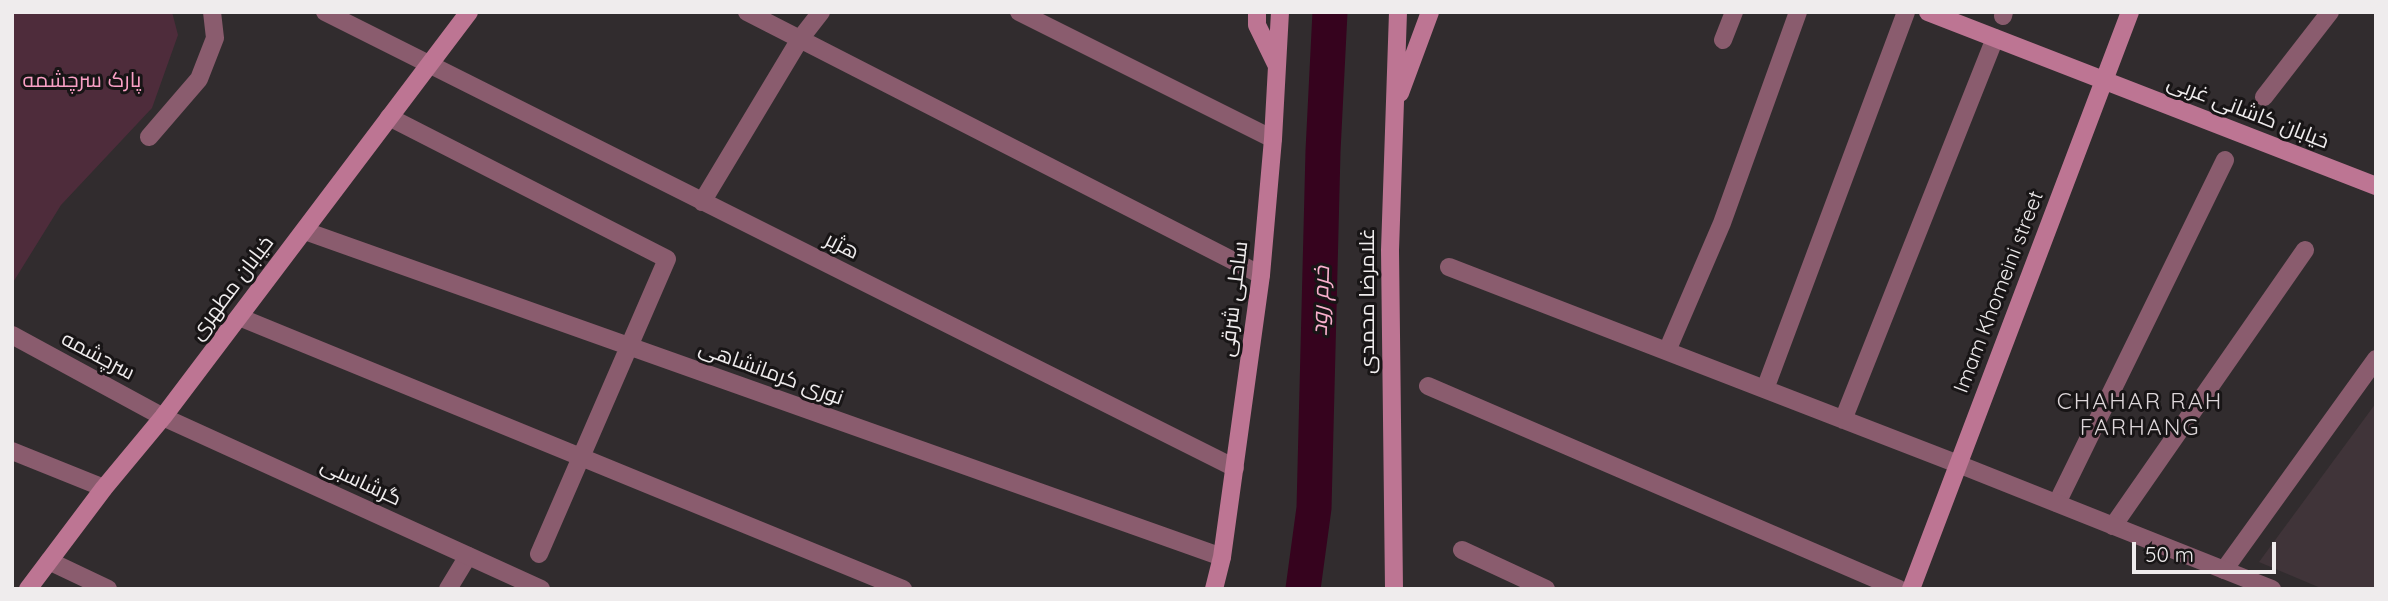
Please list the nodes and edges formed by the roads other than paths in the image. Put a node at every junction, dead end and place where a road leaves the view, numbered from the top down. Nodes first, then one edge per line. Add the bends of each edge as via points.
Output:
1 (212, 12) edge
2 (325, 12) edge
3 (469, 12) edge
4 (747, 12) edge
5 (821, 12) edge
6 (1019, 12) edge
7 (1257, 12) edge
8 (1280, 12) edge
9 (1398, 12) edge
10 (1430, 12) edge
11 (1734, 12) edge
12 (1798, 12) edge
13 (1906, 12) edge
14 (1928, 12) edge
15 (2130, 12) edge
16 (2330, 12) edge
17 (1994, 38) junction
18 (800, 39) junction
19 (1723, 40) dead end
20 (428, 66) junction
21 (1278, 66) junction
22 (2104, 80) junction
23 (2264, 97) dead end
24 (1394, 110) junction
25 (389, 117) junction
26 (149, 137) dead end
27 (1273, 139) junction
28 (2225, 160) dead end
29 (2376, 186) edge
30 (702, 202) junction
31 (305, 231) junction
32 (2305, 250) dead end
33 (1449, 267) dead end
34 (1261, 275) junction
35 (239, 317) junction
36 (12, 335) edge
37 (629, 346) junction
38 (1667, 351) junction
39 (2376, 359) edge
40 (1428, 386) dead end
41 (1765, 389) junction
42 (163, 417) junction
43 (1843, 420) junction
44 (12, 451) edge
45 (582, 456) junction
46 (1958, 464) junction
47 (1235, 468) junction
48 (104, 488) junction
49 (2057, 503) junction
50 (2113, 526) junction
51 (1462, 550) dead end
52 (539, 554) dead end
53 (468, 556) junction
54 (1222, 557) junction
55 (49, 561) junction
56 (2224, 570) junction
57 (2244, 583) edge
58 (28, 589) edge
59 (108, 589) edge
60 (447, 589) edge
61 (541, 589) edge
62 (903, 589) edge
63 (1214, 589) edge
64 (1394, 589) edge
65 (1546, 589) edge
66 (1899, 589) edge
67 (1911, 589) edge
68 (2272, 589) edge

1 - 26 street via 215,38 199,79
2 - 20 street, هژبر
3 - 20 main road, خیابان مطهری
4 - 18 street
5 - 18 street
6 - 27 street
7 - 21 main road via 1257,25
8 - 21 main road, ساحلی شرقی
9 - 24 main road, غلامرضا محمدی
10 - 24 main road
11 - 19 street
12 - 38 street via 1722,223
13 - 41 street
14 - 17 main road, خیابان کاشانی غربی
15 - 22 main road, Imam Khomeini street
16 - 23 street
17 - 22 main road, خیابان کاشانی غربی
17 - 43 street
18 - 30 street
18 - 34 street
20 - 25 main road, خیابان مطهری
20 - 30 street, هژبر
21 - 27 main road, ساحلی شرقی
22 - 29 main road, خیابان کاشانی غربی
22 - 46 main road, Imam Khomeini street
24 - 64 main road, غلامرضا محمدی via 1390,250
25 - 31 main road, خیابان مطهری
25 - 37 street via 667,259
27 - 34 main road, ساحلی شرقی
28 - 49 street
30 - 47 street, هژبر
31 - 35 main road, خیابان مطهری
31 - 37 street, نوری کرمانشاهی
32 - 50 street
33 - 38 street
34 - 47 main road, ساحلی شرقی
35 - 42 main road, خیابان مطهری
35 - 45 street
36 - 42 street, سرچشمه
37 - 45 street
37 - 54 street, نوری کرمانشاهی
38 - 41 street
39 - 56 street
40 - 66 street
41 - 43 street
42 - 48 main road, خیابان مطهری
42 - 53 street, گرشاسبی
43 - 46 street
44 - 48 street
45 - 52 street
45 - 62 street
46 - 49 street
46 - 67 main road, Imam Khomeini street
47 - 54 main road, ساحلی شرقی
48 - 55 main road, خیابان مطهری
49 - 50 street
50 - 56 street
51 - 65 street
53 - 60 street
53 - 61 street, گرشاسبی
54 - 63 main road, ساحلی شرقی
55 - 58 main road, خیابان مطهری
55 - 59 street
56 - 57 street
57 - 68 street

